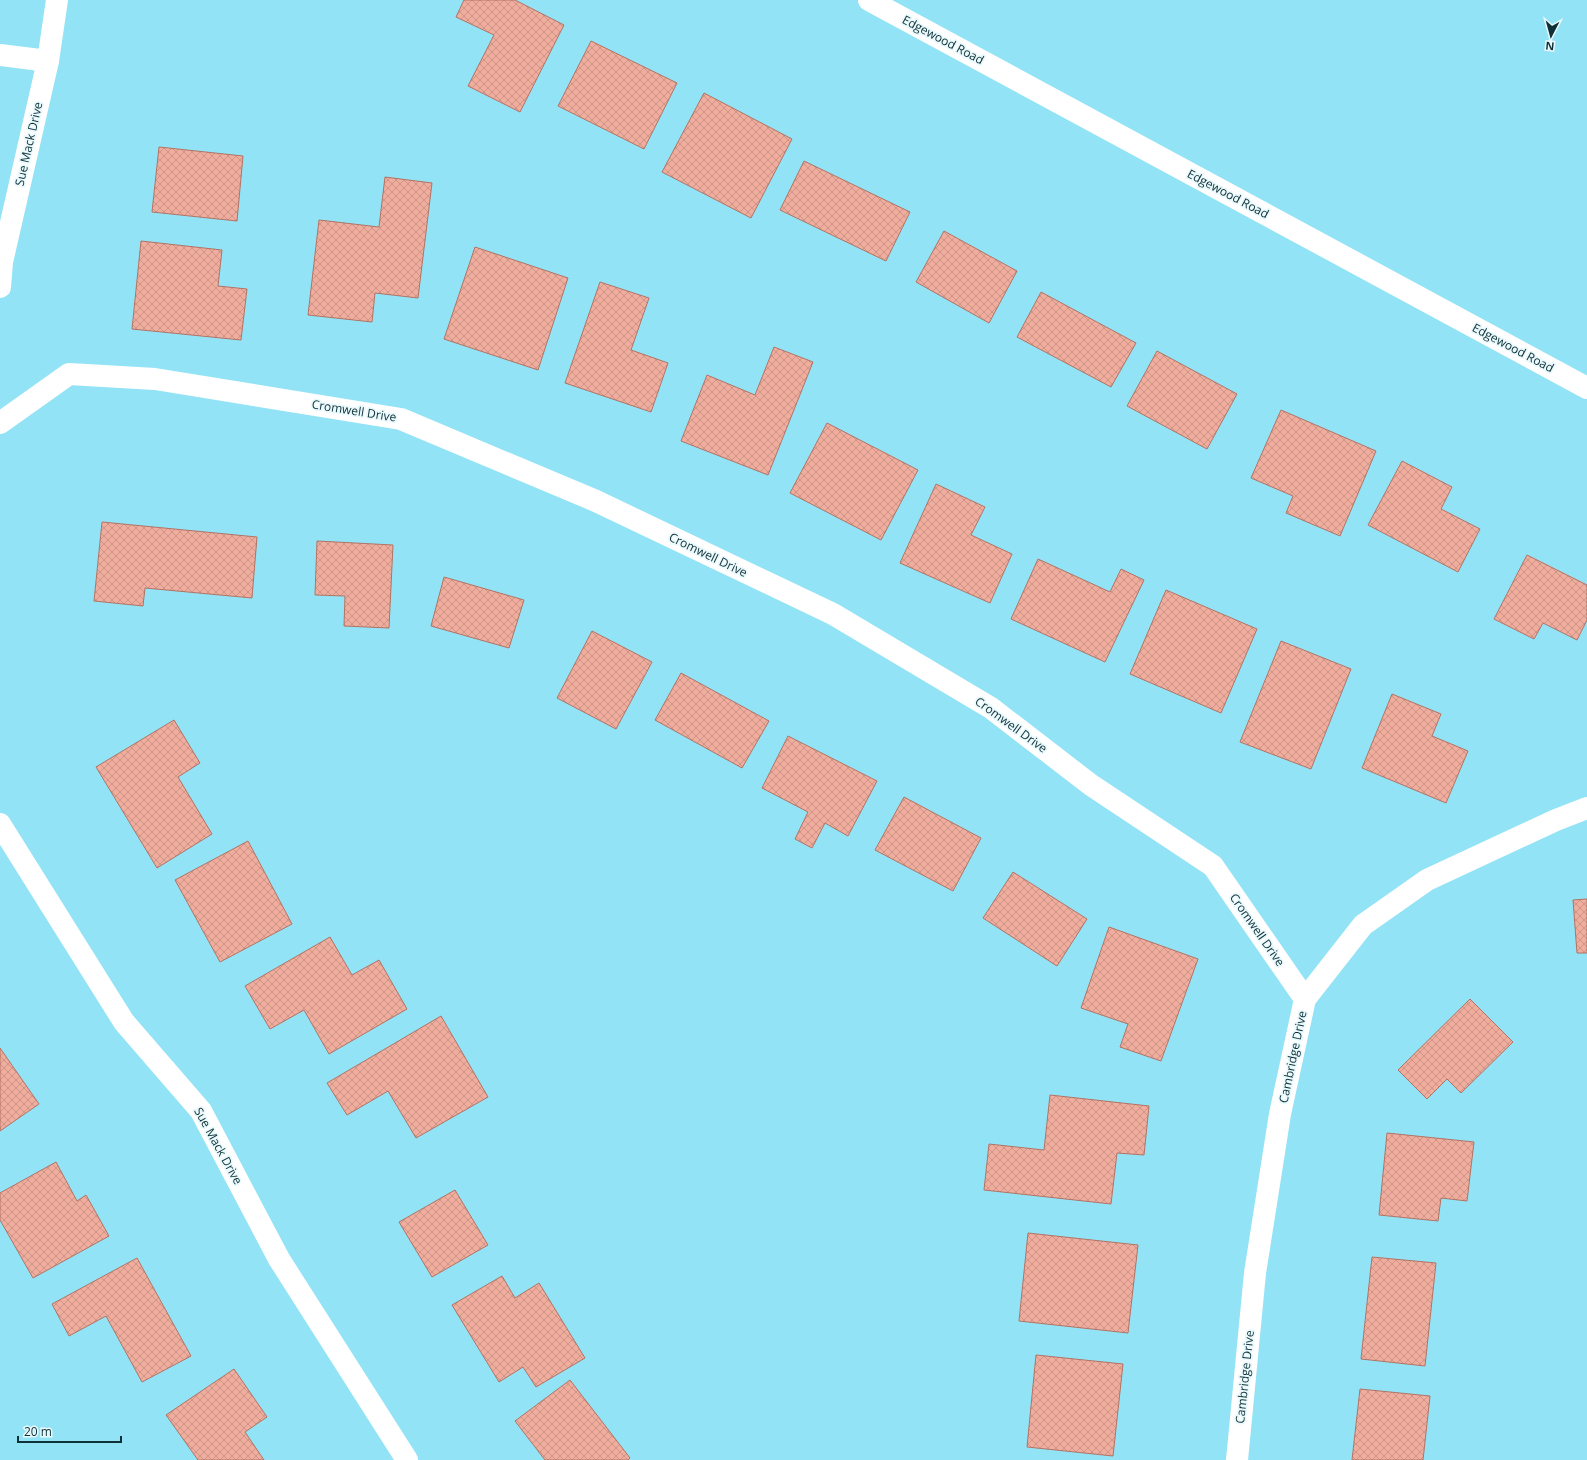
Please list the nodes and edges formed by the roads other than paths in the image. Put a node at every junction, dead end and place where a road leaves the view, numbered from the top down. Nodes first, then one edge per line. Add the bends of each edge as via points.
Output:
1 (57, 0) edge
2 (869, 0) edge
3 (0, 55) edge
4 (48, 61) junction
5 (0, 287) edge
6 (1587, 388) edge
7 (0, 423) edge
8 (1587, 808) edge
9 (0, 824) edge
10 (1305, 999) junction
11 (406, 1460) edge
12 (1237, 1460) edge

1 - 4 street, Sue Mack Drive
2 - 6 street, Edgewood Road
3 - 4 street
4 - 5 street, Sue Mack Drive via 2,262
7 - 10 street, Cromwell Drive via 69,374 155,379 400,419 596,501 833,614 991,708 1091,785 1213,866
8 - 10 street, Cambridge Drive via 1427,880 1363,925
9 - 11 street, Sue Mack Drive via 124,1022 201,1111 279,1259
10 - 12 street, Cambridge Drive via 1280,1114 1255,1273

